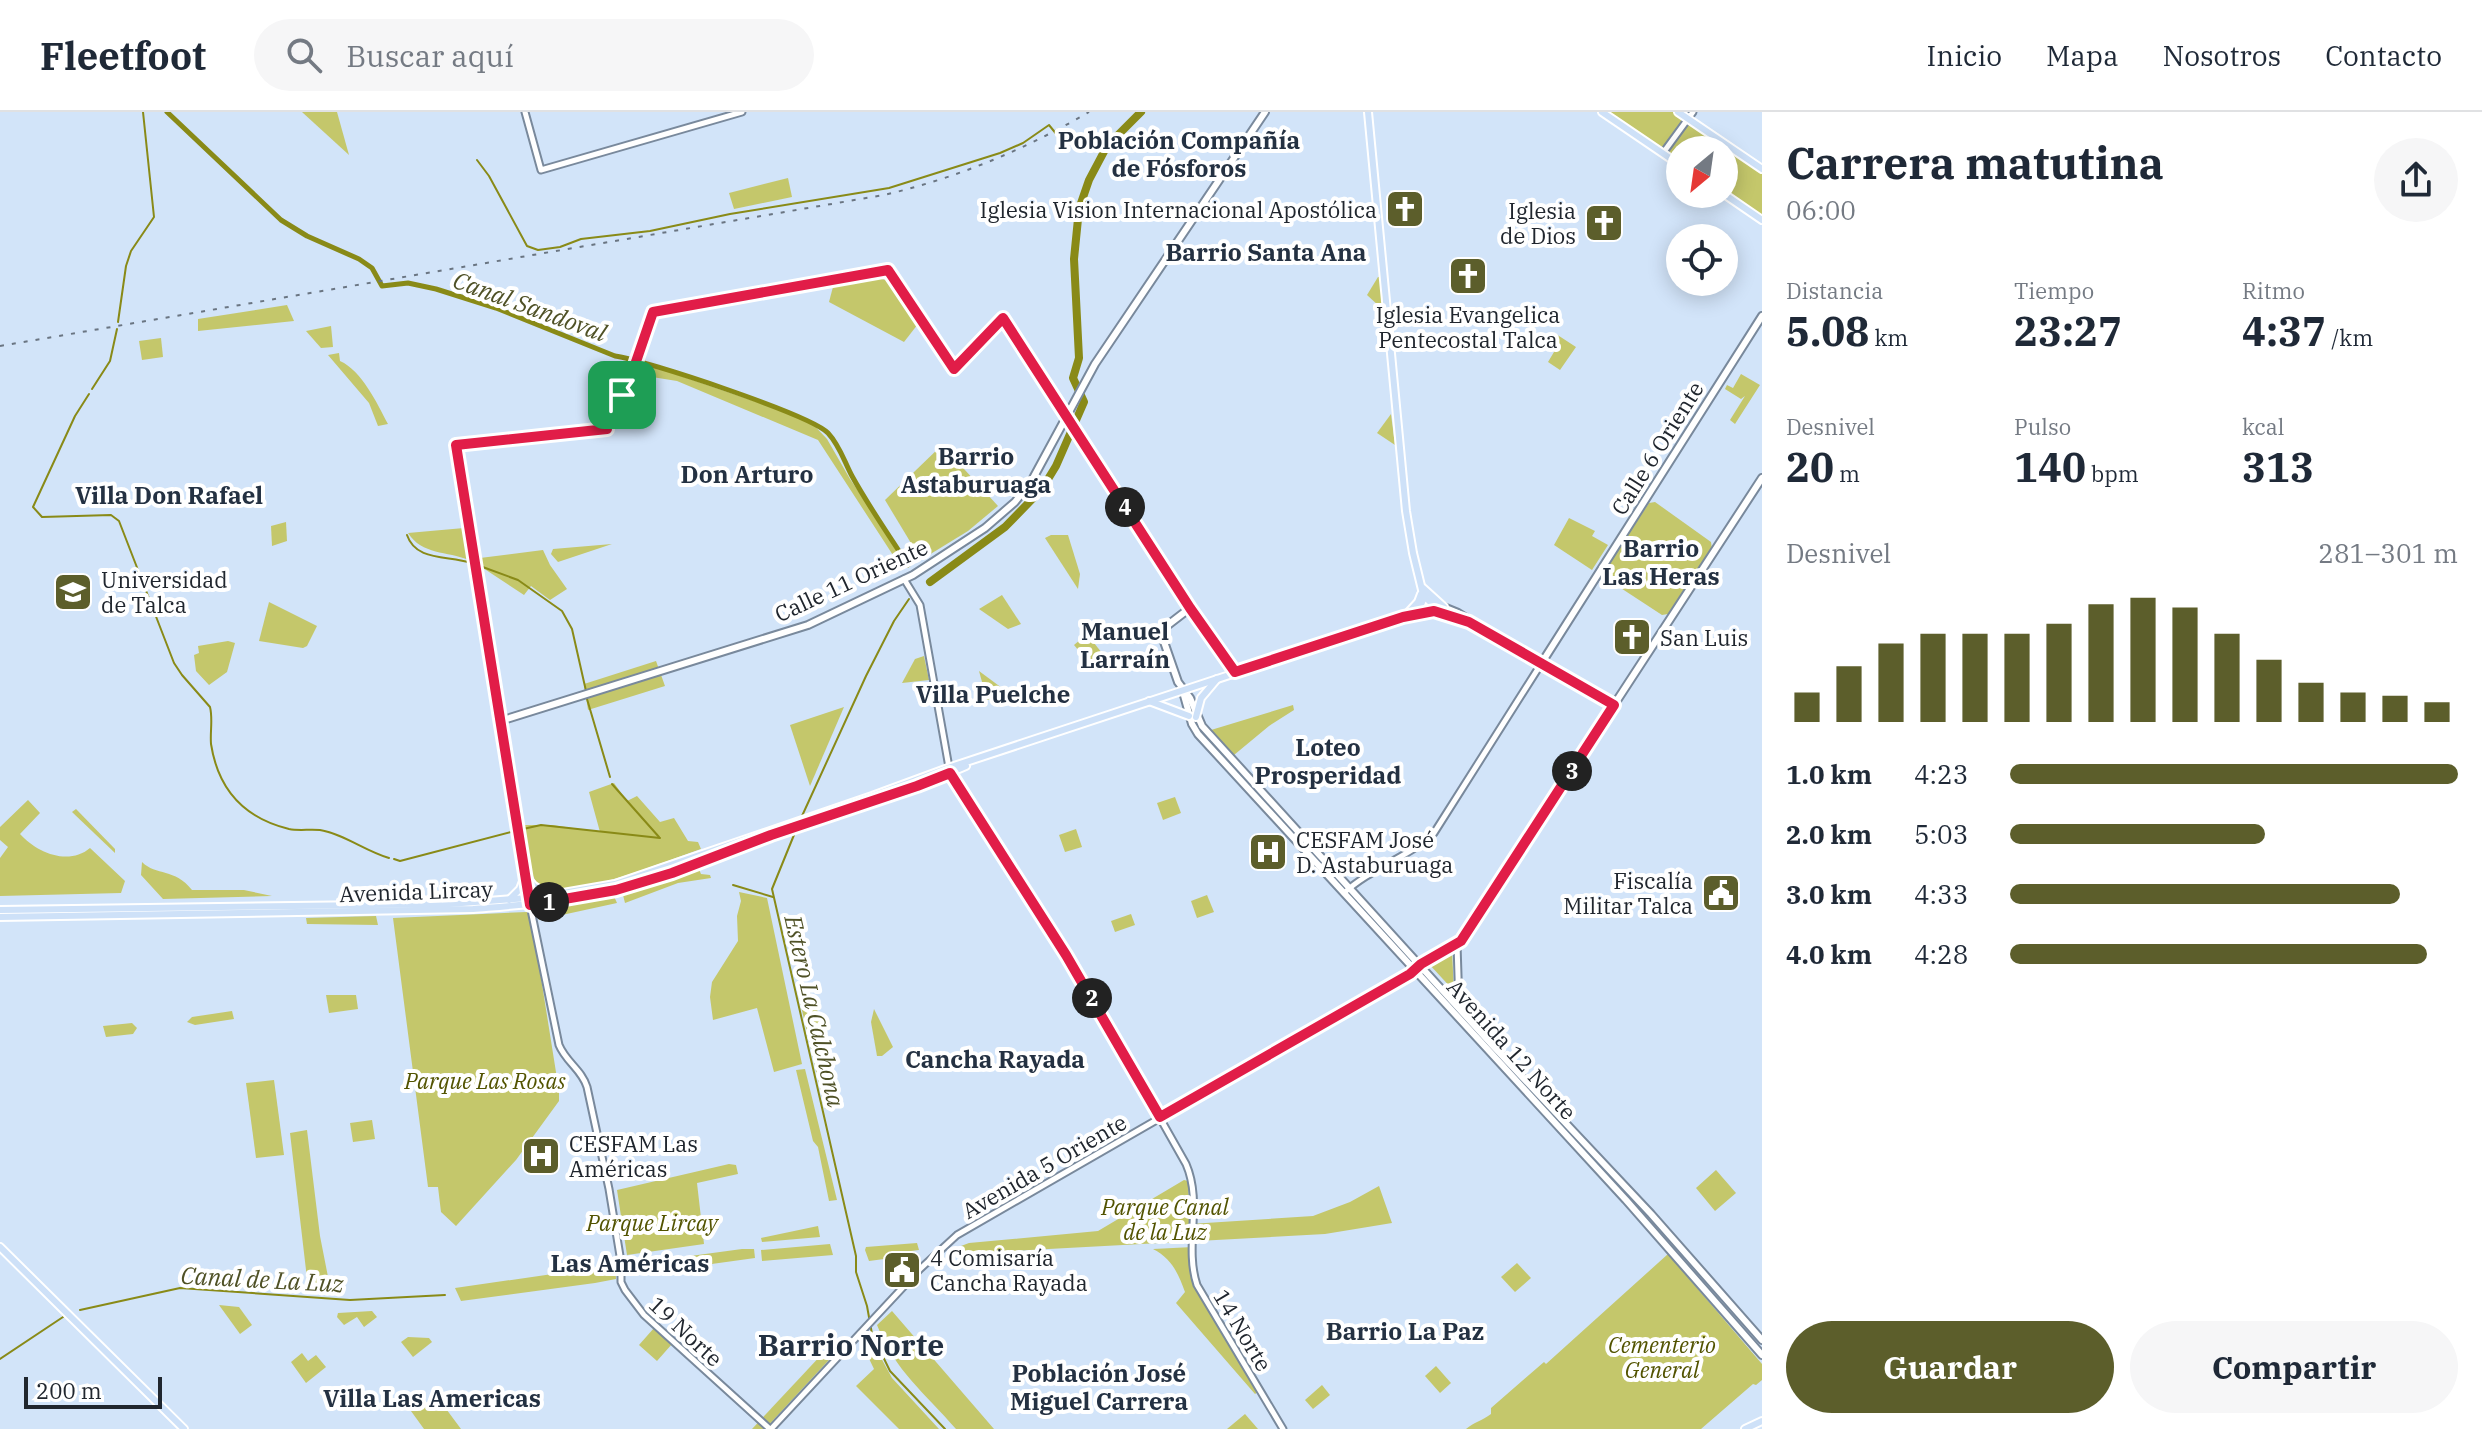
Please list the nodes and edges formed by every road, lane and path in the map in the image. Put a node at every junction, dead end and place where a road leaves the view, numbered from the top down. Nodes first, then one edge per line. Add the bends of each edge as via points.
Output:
1 (525, 112) edge
2 (742, 112) edge
3 (1265, 112) edge
4 (1368, 112) edge
5 (1602, 112) edge
6 (1678, 112) edge
7 (1693, 112) edge
8 (1689, 120) junction
9 (1663, 153) junction
10 (1666, 155) edge
11 (1762, 169) edge
12 (1738, 204) edge
13 (1762, 220) edge
14 (1762, 316) edge
15 (1070, 422) junction
16 (1762, 478) edge
17 (904, 579) junction
18 (1422, 590) junction
19 (1432, 605) junction
20 (1422, 607) junction
21 (1190, 608) junction
22 (1443, 610) junction
23 (1412, 612) junction
24 (1541, 664) junction
25 (1235, 672) junction
26 (1217, 678) junction
27 (1183, 690) junction
28 (1149, 701) junction
29 (1614, 705) junction
30 (1193, 716) junction
31 (500, 721) junction
32 (949, 770) junction
33 (787, 827) junction
34 (525, 876) junction
35 (1347, 890) junction
36 (549, 896) junction
37 (508, 900) junction
38 (530, 902) junction
39 (0, 910) edge
40 (0, 917) edge
41 (1457, 943) junction
42 (1418, 967) junction
43 (1459, 1007) junction
44 (1160, 1117) junction
45 (0, 1247) edge
46 (1749, 1325) junction
47 (1741, 1332) junction
48 (1762, 1340) edge
49 (1762, 1355) edge
50 (1762, 1421) edge
51 (184, 1429) edge
52 (770, 1429) edge
53 (1283, 1429) edge
54 (1745, 1429) edge

1 - 2 street via 541,170
3 - 15 main road, Calle 11 Oriente via 1086,380 1070,408
4 - 18 main road via 1406,511
5 - 9 main road
6 - 8 main road
7 - 8 street
8 - 9 street
8 - 11 main road
9 - 10 main road
12 - 13 main road
14 - 24 main road, Calle 6 Oriente
15 - 17 main road, Calle 11 Oriente via 1015,502 967,541
15 - 21 main road
15 - 31 street via 1003,318 954,369 888,270 653,312 624,393 598,403 607,429 456,445
16 - 29 main road
17 - 31 main road, Calle 11 Oriente via 805,626
17 - 32 street via 921,608
18 - 19 main road
18 - 20 main road
18 - 22 main road
18 - 23 main road
19 - 20 main road
19 - 22 main road
20 - 23 main road
21 - 25 main road
21 - 27 main road, Avenida 12 Norte via 1162,633
22 - 23 main road
22 - 24 main road
23 - 25 main road, Avenida Lircay
24 - 29 main road
24 - 35 street, Calle 6 Oriente via 1434,833
25 - 26 main road, Avenida Lircay
26 - 27 main road, Avenida Lircay
26 - 30 main road
27 - 28 main road, Avenida Lircay
27 - 30 main road, Avenida 12 Norte
28 - 30 main road
28 - 32 main road, Avenida Lircay
29 - 41 street
30 - 35 main road, Avenida 12 Norte via 1198,734
31 - 34 main road
32 - 33 main road, Avenida Lircay
32 - 44 street, 14 Norte
33 - 36 main road, Avenida Lircay via 615,884
33 - 38 main road, Avenida Lircay via 616,890
34 - 36 main road
34 - 37 main road
34 - 38 main road
35 - 42 main road, Avenida 12 Norte
36 - 38 main road, Avenida Lircay
37 - 38 main road, Avenida Lircay
37 - 39 main road, Avenida Lircay
38 - 40 main road, Avenida Lircay via 341,912
38 - 52 street, 19 Norte via 559,1045 585,1080 609,1189 621,1282 644,1315
41 - 42 street, Avenida 5 Oriente
41 - 43 street
42 - 43 main road, Avenida 12 Norte
42 - 44 street, Avenida 5 Oriente
42 - 47 main road, Avenida 12 Norte
43 - 46 main road, Avenida 12 Norte
44 - 52 street, Avenida 5 Oriente via 954,1238
44 - 53 street, 14 Norte via 1191,1177 1197,1285
45 - 51 main road
46 - 47 main road
46 - 48 main road, Avenida 12 Norte
47 - 49 main road, Avenida 12 Norte
50 - 54 main road

